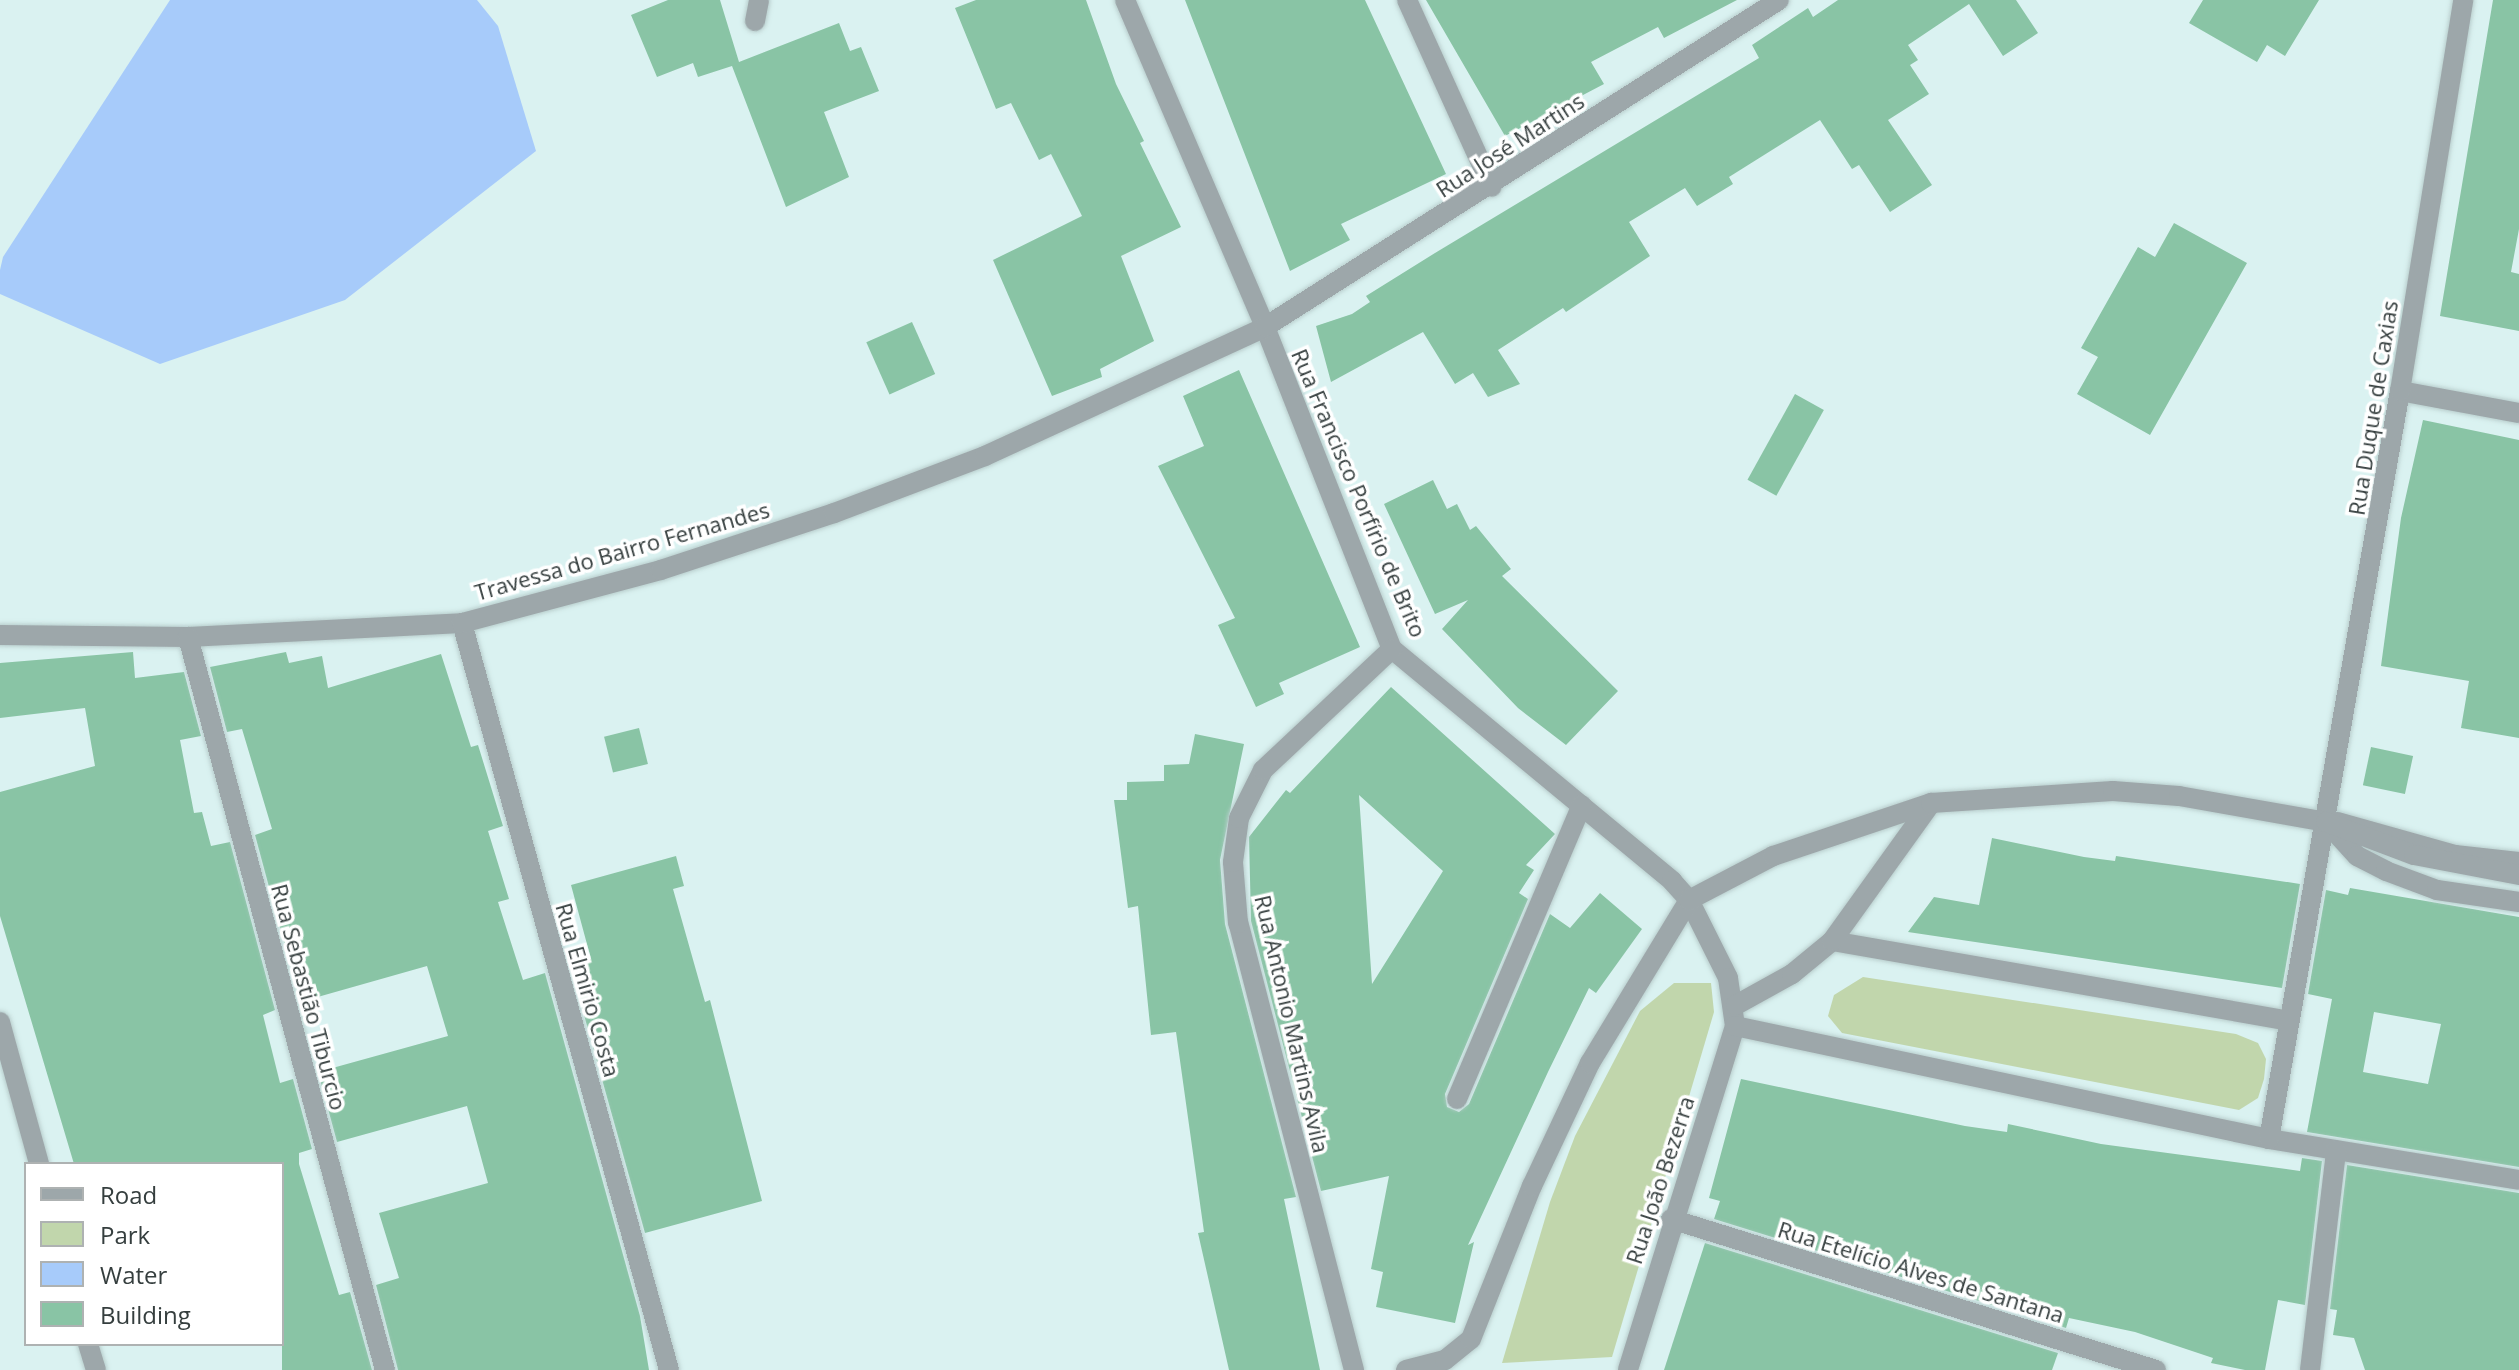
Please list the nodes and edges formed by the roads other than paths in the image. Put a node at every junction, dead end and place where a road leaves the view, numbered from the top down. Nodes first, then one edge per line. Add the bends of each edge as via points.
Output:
1 (759, 0) edge
2 (1125, 0) edge
3 (1407, 0) edge
4 (1779, 0) edge
5 (2463, 0) edge
6 (755, 21) dead end
7 (1492, 187) junction
8 (1265, 327) junction
9 (2400, 391) junction
10 (2519, 413) edge
11 (462, 623) junction
12 (0, 635) edge
13 (188, 637) junction
14 (1392, 649) junction
15 (1931, 803) junction
16 (1582, 805) junction
17 (2326, 822) junction
18 (2519, 862) edge
19 (2519, 875) edge
20 (1689, 900) junction
21 (2519, 902) edge
22 (1832, 941) junction
23 (1736, 1005) junction
24 (2289, 1021) junction
25 (0, 1022) edge
26 (1735, 1026) junction
27 (1457, 1099) dead end
28 (2269, 1139) junction
29 (2336, 1151) junction
30 (38, 1162) edge
31 (2519, 1180) edge
32 (1671, 1219) junction
33 (89, 1346) edge
34 (96, 1370) edge
35 (385, 1370) edge
36 (669, 1370) edge
37 (1354, 1370) edge
38 (1406, 1370) edge
39 (1628, 1370) edge
40 (2156, 1370) edge
41 (2310, 1370) edge

1 - 6 street
2 - 8 street, Rua Francisco Porfírio de Brito
3 - 7 street
4 - 7 street, Rua José Martins
5 - 9 street, Rua Duque de Caxias
7 - 8 street, Rua José Martins
8 - 11 street, Travessa do Bairro Fernandes via 985,456 834,513 661,570
8 - 14 street, Rua Francisco Porfírio de Brito
9 - 10 street
9 - 17 street, Rua Duque de Caxias
11 - 13 street, Travessa do Bairro Fernandes
11 - 36 street, Rua Elmirio Costa
12 - 13 street, Travessa do Bairro Fernandes
13 - 35 street, Rua Sebastião Tiburcio
14 - 16 street, Rua Francisco Porfírio de Brito
14 - 37 street, Rua Antonio Martins Avila via 1263,770 1239,818 1233,862 1238,923
15 - 17 street via 2113,791 2179,796
15 - 20 street via 1773,856
15 - 22 street
16 - 20 street, Rua Francisco Porfírio de Brito via 1636,847
16 - 27 street
17 - 18 street via 2348,821 2455,855
17 - 19 street via 2414,855
17 - 21 street via 2357,856 2386,871 2437,890
17 - 24 street, Rua Duque de Caxias
20 - 23 street
20 - 38 street via 1590,1063 1532,1186 1471,1339 1445,1360
22 - 23 street via 1792,974
22 - 24 street
23 - 26 street, Rua João Bezerra
24 - 28 street, Rua Duque de Caxias
25 - 30 street
26 - 28 street
26 - 32 street, Rua João Bezerra
28 - 29 street
29 - 31 street
29 - 41 street
32 - 39 street, Rua João Bezerra
32 - 40 street, Rua Etelício Alves de Santana
33 - 34 street

